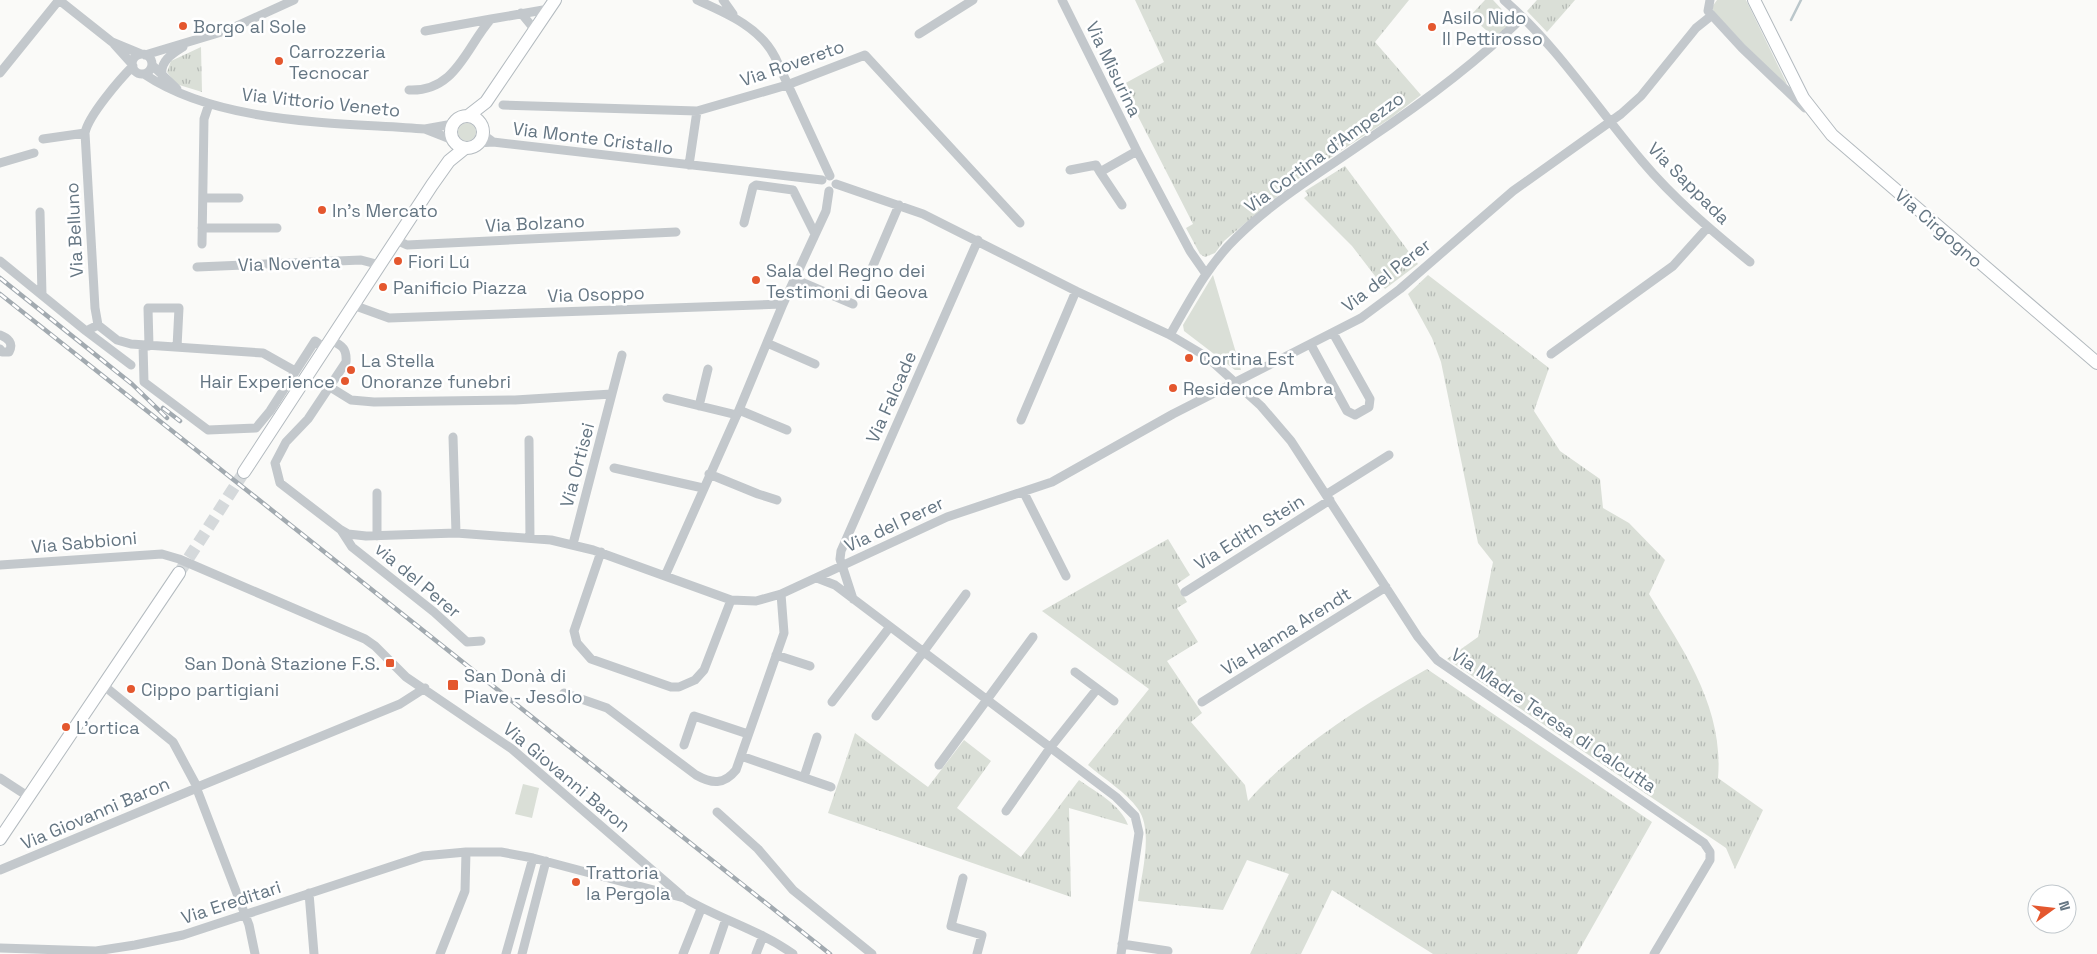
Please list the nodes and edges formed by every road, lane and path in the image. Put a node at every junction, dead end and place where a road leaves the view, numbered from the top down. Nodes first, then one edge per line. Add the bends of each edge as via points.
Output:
1 (59, 0) edge
2 (294, 0) edge
3 (697, 0) edge
4 (723, 0) edge
5 (973, 0) edge
6 (1062, 0) edge
7 (1504, 0) edge
8 (1710, 0) edge
9 (1754, 0) edge
10 (552, 4) edge
11 (1709, 13) junction
12 (521, 14) junction
13 (1522, 18) junction
14 (491, 19) junction
15 (742, 23) junction
16 (535, 30) junction
17 (425, 31) dead end
18 (919, 34) dead end
19 (112, 42) junction
20 (189, 43) junction
21 (143, 55) junction
22 (152, 65) junction
23 (137, 69) junction
24 (0, 73) edge
25 (162, 75) junction
26 (787, 85) junction
27 (408, 90) dead end
28 (186, 95) junction
29 (486, 102) junction
30 (209, 104) junction
31 (504, 106) dead end
32 (697, 111) junction
33 (468, 116) junction
34 (1815, 116) junction
35 (1611, 122) junction
36 (453, 124) junction
37 (425, 129) junction
38 (85, 133) junction
39 (480, 133) junction
40 (43, 139) dead end
41 (457, 143) junction
42 (1137, 151) junction
43 (34, 154) dead end
44 (0, 163) edge
45 (689, 166) junction
46 (1070, 170) dead end
47 (1100, 172) junction
48 (826, 178) junction
49 (836, 184) junction
50 (830, 191) junction
51 (203, 198) junction
52 (239, 198) dead end
53 (899, 205) junction
54 (1122, 205) dead end
55 (40, 212) dead end
56 (744, 223) dead end
57 (1020, 223) dead end
58 (1708, 227) junction
59 (202, 228) junction
60 (277, 228) dead end
61 (676, 232) dead end
62 (815, 234) junction
63 (396, 240) junction
64 (978, 240) junction
65 (202, 244) dead end
66 (0, 261) edge
67 (1750, 262) dead end
68 (380, 265) junction
69 (197, 267) dead end
70 (872, 268) dead end
71 (1206, 274) junction
72 (794, 279) junction
73 (1076, 291) junction
74 (42, 296) junction
75 (783, 304) junction
76 (853, 304) dead end
77 (353, 305) junction
78 (98, 325) junction
79 (86, 331) junction
80 (1170, 334) junction
81 (1333, 334) junction
82 (0, 335) edge
83 (767, 343) junction
84 (329, 344) junction
85 (146, 345) junction
86 (1311, 345) junction
87 (177, 347) junction
88 (0, 349) edge
89 (1551, 354) dead end
90 (622, 355) dead end
91 (2097, 363) edge
92 (815, 364) dead end
93 (131, 365) dead end
94 (708, 369) dead end
95 (295, 371) junction
96 (1236, 383) junction
97 (330, 387) junction
98 (612, 394) junction
99 (667, 398) dead end
100 (699, 406) junction
101 (738, 412) junction
102 (1021, 420) dead end
103 (787, 430) dead end
104 (453, 437) dead end
105 (529, 440) dead end
106 (1388, 456) dead end
107 (614, 468) dead end
108 (244, 472) tunnel mouth
109 (709, 474) junction
110 (703, 488) junction
111 (377, 493) dead end
112 (1024, 493) junction
113 (1329, 497) junction
114 (777, 500) dead end
115 (341, 530) junction
116 (456, 533) junction
117 (377, 536) junction
118 (530, 538) junction
119 (573, 544) junction
120 (601, 552) junction
121 (170, 555) joint
122 (0, 565) edge
123 (844, 566) junction
124 (179, 573) tunnel mouth
125 (665, 576) junction
126 (1066, 576) dead end
127 (817, 578) junction
128 (1386, 587) junction
129 (1185, 592) dead end
130 (781, 594) junction
131 (966, 594) dead end
132 (853, 599) junction
133 (731, 600) junction
134 (889, 628) junction
135 (1034, 637) dead end
136 (481, 641) dead end
137 (922, 653) junction
138 (776, 655) junction
139 (810, 666) dead end
140 (1075, 672) dead end
141 (103, 685) junction
142 (425, 688) junction
143 (1097, 689) junction
144 (564, 693) dead end
145 (986, 700) junction
146 (832, 702) dead end
147 (1114, 702) dead end
148 (1202, 702) dead end
149 (876, 716) dead end
150 (748, 734) junction
151 (818, 737) dead end
152 (684, 745) dead end
153 (1050, 748) junction
154 (740, 756) junction
155 (939, 765) dead end
156 (804, 777) junction
157 (0, 778) edge
158 (831, 787) dead end
159 (196, 788) junction
160 (29, 797) junction
161 (1006, 811) dead end
162 (717, 812) dead end
163 (0, 839) edge
164 (466, 852) junction
165 (532, 858) junction
166 (0, 861) edge
167 (546, 861) junction
168 (6, 868) edge
169 (963, 878) dead end
170 (310, 893) junction
171 (684, 898) junction
172 (701, 909) junction
173 (245, 915) junction
174 (726, 919) junction
175 (762, 936) junction
176 (0, 948) edge
177 (1121, 949) edge
178 (14, 951) edge
179 (1168, 951) dead end
180 (255, 954) edge
181 (314, 954) edge
182 (440, 954) edge
183 (506, 954) edge
184 (522, 954) edge
185 (683, 954) edge
186 (714, 954) edge
187 (756, 954) edge
188 (793, 954) edge
189 (872, 954) edge
190 (978, 954) edge
191 (1654, 954) edge

1 - 19 street, Via Vittorio Veneto
1 - 24 street
2 - 20 street via 245,24
3 - 15 street
4 - 15 street
5 - 18 street
6 - 42 street, Via Misurina
7 - 13 street, Via Sappada
8 - 11 street
9 - 34 street, Via Cirgogno via 1794,82
10 - 12 street
10 - 16 street
11 - 34 street via 1781,87
11 - 35 street, Via del Perer via 1641,96
12 - 14 street
12 - 16 street
13 - 35 street, Via Sappada via 1580,80
13 - 71 street, Via Cortina d'Ampezzo via 1418,103 1263,215 1236,237
14 - 17 street
14 - 27 street via 451,74 426,87
15 - 26 street via 766,41
16 - 29 street
19 - 21 street, Via Vittorio Veneto
19 - 23 street, Via Vittorio Veneto
20 - 21 street
20 - 25 street via 165,62
21 - 22 street, Via Vittorio Veneto via 150,59
21 - 23 street via 134,59
22 - 23 street via 149,71
22 - 25 street, Via Vittorio Veneto
23 - 28 street, Via Vittorio Veneto via 159,84
23 - 38 street via 118,84 86,125
25 - 28 street, Via Vittorio Veneto
26 - 32 street, Via Rovereto
26 - 48 street
26 - 57 street, Via Rovereto via 865,55
28 - 30 street, Via Vittorio Veneto
29 - 33 street
29 - 39 street
30 - 37 street, Via Vittorio Veneto via 263,115
30 - 51 street via 204,118
31 - 32 street, Via Rovereto
32 - 45 street, Via Monte Cristallo
33 - 36 street
33 - 39 street
34 - 91 street, Via Cirgogno via 1874,172
35 - 58 street, Via Sappada via 1656,178
35 - 81 street, Via del Perer via 1513,191 1377,307
36 - 37 street, Via Vittorio Veneto
36 - 41 street via 451,132
37 - 41 street, Via Vittorio Veneto
38 - 40 street
38 - 78 street, Via Belluno
39 - 41 street via 473,147
39 - 45 street, Via Monte Cristallo via 493,142
41 - 63 street via 449,161
42 - 47 street
42 - 71 street, Via Misurina via 1190,251
43 - 44 street
45 - 48 street, Via Monte Cristallo
46 - 47 street via 1096,165
47 - 54 street
48 - 49 street via 835,179
48 - 50 street via 822,187
49 - 50 street
49 - 53 street
50 - 62 street via 826,211
51 - 52 street
51 - 59 street
53 - 64 street
53 - 70 street
55 - 74 street, Via Belluno
56 - 62 street via 753,187 793,190
58 - 67 street, Via Sappada
58 - 89 street via 1673,266
59 - 60 street
59 - 65 street
61 - 63 street, Via Bolzano via 407,245
62 - 72 street
63 - 68 street
64 - 73 street
64 - 123 street, Via Falcade via 841,551 840,559
66 - 74 street
68 - 69 street, Via Noventa via 361,260
68 - 77 street
71 - 80 street, Via Cortina d'Ampezzo
72 - 75 street
72 - 76 street
73 - 80 street
73 - 102 street
74 - 79 street
75 - 77 street, Via Osoppo via 389,318
75 - 83 street
77 - 84 street
78 - 79 street
78 - 85 street via 117,340
79 - 93 street
80 - 96 street via 1207,357
81 - 86 street, Via del Perer
81 - 86 street via 1370,399 1369,407 1355,414 1347,411
82 - 88 street via 11,345 9,352
83 - 92 street
83 - 101 street
84 - 95 street via 315,341
84 - 97 street, Via del Perer via 344,348 347,353 346,362
84 - 108 street
85 - 87 street
85 - 87 street via 148,308 178,308
85 - 95 street via 144,382 208,430 256,428
86 - 96 street, Via del Perer
87 - 95 street via 263,353
90 - 98 street, Via Ortisei
94 - 100 street
96 - 112 street, Via del Perer via 1059,478
96 - 113 street, Via Madre Teresa di Calcutta via 1280,426
97 - 98 street, Via Ortisei via 351,400 374,402 515,400
97 - 115 street, Via del Perer via 304,425 286,442 278,455 275,469 280,483
98 - 119 street, Via Ortisei
99 - 100 street
100 - 101 street
101 - 103 street
101 - 109 street
104 - 116 street
105 - 118 street
106 - 113 street, Via Edith Stein
107 - 110 street
109 - 110 street
109 - 114 street
110 - 125 street
111 - 117 street
112 - 123 street, Via del Perer via 952,515
112 - 126 street
113 - 128 street, Via Madre Teresa di Calcutta
113 - 129 street, Via Edith Stein
115 - 117 street, Via del Perer
115 - 136 street, via del Perer via 352,546 467,642
116 - 117 street, Via del Perer
116 - 118 street, Via del Perer
118 - 119 street, Via del Perer
119 - 120 street, Via del Perer
120 - 125 street, Via del Perer
120 - 133 street via 574,631 577,643 591,659 671,687 687,684 696,680 704,670
121 - 122 street, Via Sabbioni via 147,553
121 - 142 street, Via Giovanni Baron via 365,640
123 - 127 street, Via del Perer
123 - 132 street, Via Falcade
124 - 141 street
125 - 133 street, Via del Perer
127 - 130 street, Via del Perer
127 - 132 street via 834,585
128 - 148 street, Via Hanna Arendt
128 - 191 street, Via Madre Teresa di Calcutta via 1426,649 1437,660 1704,842 1710,852 1710,860
130 - 133 street, Via del Perer via 756,601
130 - 138 street via 784,633
131 - 137 street
132 - 134 street
134 - 137 street
134 - 146 street
135 - 145 street
137 - 145 street
137 - 149 street
138 - 139 street
138 - 150 street
140 - 143 street
141 - 159 street via 173,742
141 - 160 street
142 - 159 street, Via Giovanni Baron via 400,704
142 - 171 street, Via Giovanni Baron via 512,749
143 - 147 street
143 - 153 street
144 - 154 street via 607,708 707,781 717,783 730,777
145 - 153 street
145 - 155 street
150 - 152 street via 694,716
150 - 154 street
151 - 156 street
153 - 161 street
153 - 177 street via 1123,803 1137,822 1139,833
154 - 156 street
156 - 158 street
157 - 160 street
159 - 168 street, Via Giovanni Baron
159 - 173 street
160 - 163 street
162 - 189 street via 758,849 793,890
164 - 165 street, Via Ereditari via 501,852
164 - 170 street, Via Ereditari via 422,856
164 - 182 street via 465,891
165 - 167 street, Via Ereditari
165 - 183 street
166 - 168 street, Via Giovanni Baron
167 - 171 street, Via Ereditari
167 - 184 street
169 - 190 street via 952,926 982,935
170 - 173 street, Via Ereditari
170 - 181 street
171 - 172 street, Via Ereditari
172 - 174 street, Via Ereditari
172 - 185 street
173 - 178 street, Via Ereditari via 183,935 114,949
173 - 180 street
174 - 175 street, Via Ereditari
174 - 186 street
175 - 187 street
175 - 188 street, Via Ereditari
176 - 178 street, Via Ereditari
177 - 179 street

